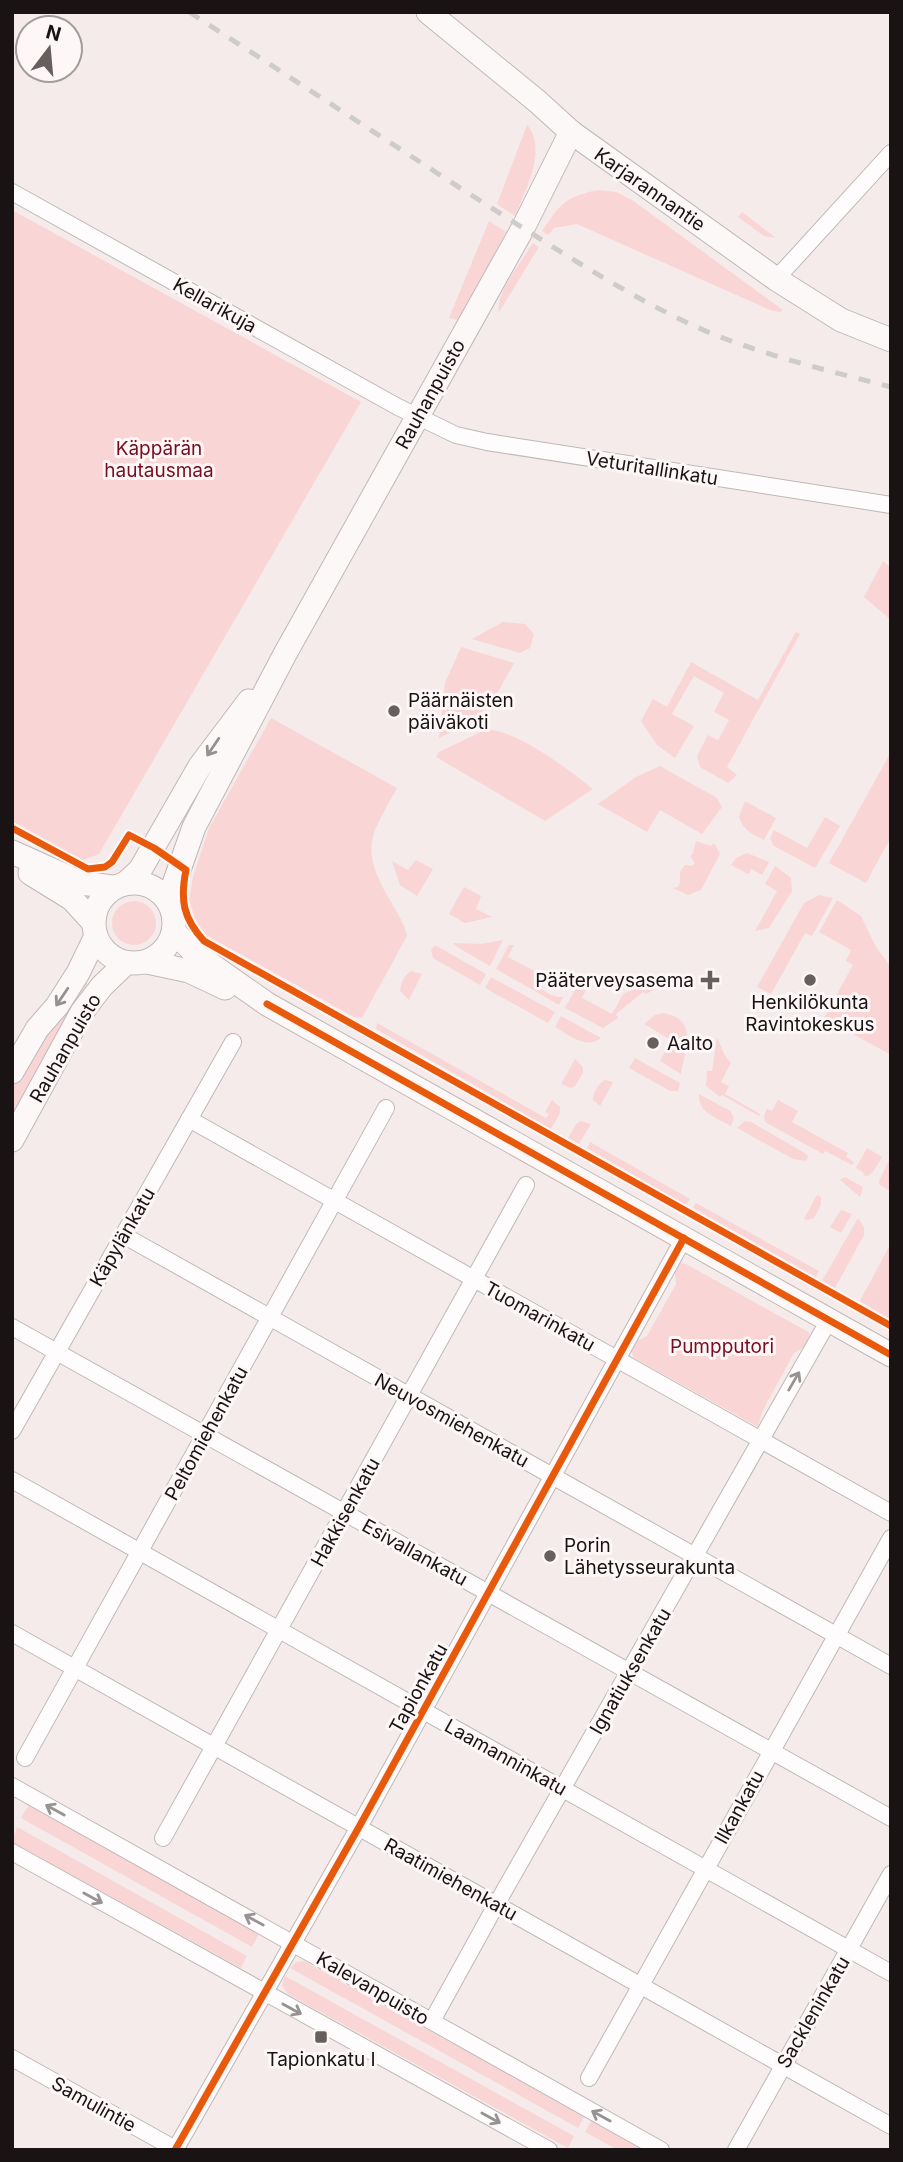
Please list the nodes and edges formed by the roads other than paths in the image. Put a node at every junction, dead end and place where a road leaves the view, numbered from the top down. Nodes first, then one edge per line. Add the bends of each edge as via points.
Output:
1 (428, 12) edge
2 (571, 132) junction
3 (891, 153) edge
4 (12, 192) edge
5 (776, 279) junction
6 (891, 340) edge
7 (417, 416) junction
8 (891, 505) edge
9 (285, 654) junction
10 (12, 852) edge
11 (12, 862) edge
12 (119, 885) junction
13 (168, 901) junction
14 (94, 930) junction
15 (174, 932) junction
16 (137, 962) junction
17 (267, 1004) junction
18 (233, 1042) dead end
19 (12, 1072) edge
20 (386, 1108) dead end
21 (189, 1119) junction
22 (12, 1140) edge
23 (526, 1185) dead end
24 (335, 1201) junction
25 (123, 1235) junction
26 (684, 1238) junction
27 (474, 1280) junction
28 (270, 1317) junction
29 (829, 1320) junction
30 (12, 1327) edge
31 (57, 1352) junction
32 (891, 1354) edge
33 (616, 1359) junction
34 (410, 1396) junction
35 (12, 1431) edge
36 (205, 1435) junction
37 (761, 1440) junction
38 (552, 1475) junction
39 (12, 1480) edge
40 (345, 1513) junction
41 (891, 1513) edge
42 (891, 1538) edge
43 (140, 1552) junction
44 (696, 1556) junction
45 (488, 1592) junction
46 (279, 1630) junction
47 (12, 1633) edge
48 (836, 1635) junction
49 (891, 1666) edge
50 (76, 1669) junction
51 (629, 1671) junction
52 (423, 1710) junction
53 (214, 1746) junction
54 (771, 1751) junction
55 (25, 1758) dead end
56 (12, 1786) edge
57 (563, 1789) junction
58 (891, 1818) edge
59 (359, 1827) junction
60 (163, 1838) dead end
61 (12, 1852) edge
62 (705, 1869) junction
63 (891, 1874) edge
64 (496, 1905) junction
65 (292, 1942) junction
66 (848, 1949) junction
67 (891, 1973) edge
68 (640, 1985) junction
69 (263, 1993) junction
70 (432, 2021) junction
71 (12, 2058) edge
72 (782, 2065) junction
73 (589, 2078) dead end
74 (891, 2126) edge
75 (175, 2149) edge
76 (549, 2150) edge
77 (661, 2150) edge
78 (736, 2150) edge

1 - 2 main road, Karjarannantie
2 - 5 main road, Karjarannantie
2 - 7 main road, Rauhanpuisto via 523,228
3 - 5 street
4 - 7 street, Kellarikuja
5 - 6 main road, Karjarannantie via 841,320
7 - 8 street, Veturitallinkatu via 456,435 487,442
7 - 9 main road, Rauhanpuisto
9 -> 12 main road, Rauhanpuisto via 200,766 140,870
9 - 13 main road, Rauhanpuisto via 194,827
10 - 12 main road via 81,883
11 - 14 main road via 72,899
12 - 13 main road via 142,883
12 - 14 main road via 100,902
13 - 15 main road
14 - 16 main road via 103,950
14 -> 19 main road, Rauhanpuisto via 78,973
15 - 16 main road via 161,953
15 - 17 main road via 197,955
16 - 17 main road via 189,971
16 - 22 main road, Rauhanpuisto via 102,986 82,1012
17 - 26 main road
18 - 21 street, Käpylänkatu
20 - 24 street, Peltomiehenkatu
21 - 24 street, Tuomarinkatu
21 - 25 street, Käpylänkatu
23 - 27 street, Hakkisenkatu
24 - 27 street, Tuomarinkatu
24 - 28 street, Peltomiehenkatu
25 - 28 street, Neuvosmiehenkatu
25 - 31 street, Käpylänkatu
26 - 29 main road
26 - 33 street, Tapionkatu
27 - 33 street, Tuomarinkatu
27 - 34 street, Hakkisenkatu
28 - 34 street, Neuvosmiehenkatu
28 - 36 street, Peltomiehenkatu
29 - 32 main road
37 -> 29 street, Ignatiuksenkatu
30 - 31 street, Esivallankatu
31 - 35 street, Käpylänkatu
31 - 36 street, Esivallankatu
33 - 37 street, Tuomarinkatu
33 - 38 street, Tapionkatu
34 - 38 street, Neuvosmiehenkatu
34 - 40 street, Hakkisenkatu
36 - 40 street, Esivallankatu
36 - 43 street, Peltomiehenkatu
37 - 41 street, Tuomarinkatu
37 - 44 street, Ignatiuksenkatu
38 - 44 street, Neuvosmiehenkatu
38 - 45 street, Tapionkatu
39 - 43 street, Laamanninkatu
40 - 45 street, Esivallankatu
40 - 46 street, Hakkisenkatu
42 - 48 street, Ilkankatu
43 - 46 street, Laamanninkatu
43 - 50 street, Peltomiehenkatu
44 - 48 street, Neuvosmiehenkatu
44 - 51 street, Ignatiuksenkatu
45 - 51 street, Esivallankatu
45 - 52 street, Tapionkatu
46 - 52 street, Laamanninkatu
46 - 53 street, Hakkisenkatu
47 - 50 street, Raatimiehenkatu
48 - 49 street, Neuvosmiehenkatu
48 - 54 street, Ilkankatu
50 - 53 street, Raatimiehenkatu
50 - 55 street, Peltomiehenkatu
51 - 54 street, Esivallankatu
51 - 57 street, Ignatiuksenkatu
52 - 57 street, Laamanninkatu
52 - 59 street, Tapionkatu
53 - 59 street, Raatimiehenkatu
53 - 60 street, Hakkisenkatu
54 - 58 street, Esivallankatu
54 - 62 street, Ilkankatu
65 -> 56 street, Kalevanpuisto
57 - 62 street, Laamanninkatu
57 - 64 street, Ignatiuksenkatu
59 - 64 street, Raatimiehenkatu
59 - 65 street, Tapionkatu
61 -> 69 street
62 - 66 street, Laamanninkatu
62 - 68 street, Ilkankatu
63 - 66 street, Sackleninkatu
64 - 68 street, Raatimiehenkatu
64 - 70 street, Ignatiuksenkatu
65 - 69 street, Tapionkatu
65 - 70 street, Kalevanpuisto
66 - 67 street, Laamanninkatu
66 - 72 street, Sackleninkatu
68 - 72 street, Raatimiehenkatu
68 - 73 street, Ilkankatu
69 - 75 street, Tapionkatu
69 -> 76 street
77 -> 70 street, Kalevanpuisto
71 - 75 street, Samulintie
72 - 74 street, Raatimiehenkatu
72 - 78 street, Sackleninkatu

